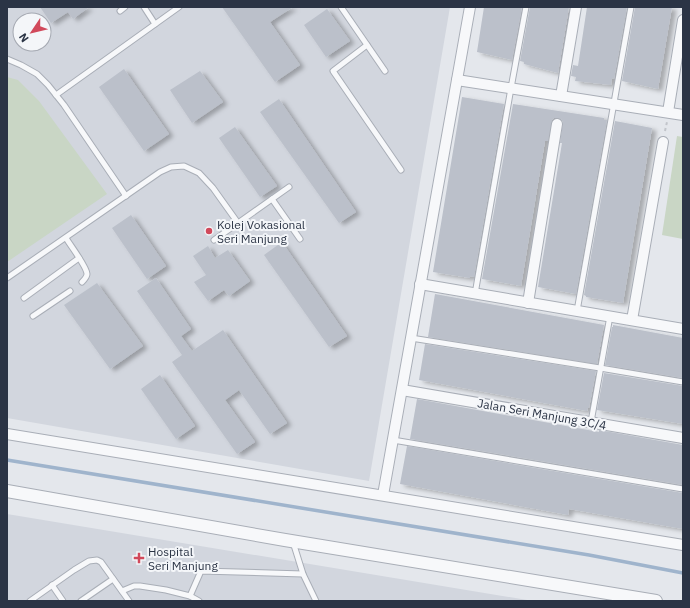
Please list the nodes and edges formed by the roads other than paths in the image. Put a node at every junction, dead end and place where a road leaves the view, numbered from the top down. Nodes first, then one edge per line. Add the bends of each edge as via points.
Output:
1 (125, 7) edge
2 (144, 7) edge
3 (180, 7) edge
4 (341, 7) edge
5 (470, 7) edge
6 (526, 7) edge
7 (576, 7) edge
8 (631, 7) edge
9 (120, 11) dead end
10 (683, 20) edge
11 (155, 24) junction
12 (367, 45) junction
13 (7, 59) edge
14 (385, 70) dead end
15 (457, 80) junction
16 (510, 88) junction
17 (56, 95) junction
18 (561, 96) junction
19 (614, 104) junction
20 (668, 112) junction
21 (683, 114) edge
22 (556, 124) dead end
23 (663, 142) road end
24 (401, 170) dead end
25 (289, 187) dead end
26 (126, 196) junction
27 (272, 199) junction
28 (238, 223) junction
29 (66, 238) junction
30 (300, 238) dead end
31 (214, 240) dead end
32 (79, 258) junction
33 (7, 278) edge
34 (82, 282) dead end
35 (420, 284) junction
36 (70, 291) dead end
37 (475, 294) junction
38 (24, 298) dead end
39 (528, 303) junction
40 (577, 311) junction
41 (33, 316) dead end
42 (610, 316) junction
43 (632, 320) junction
44 (683, 329) edge
45 (411, 338) junction
46 (600, 368) junction
47 (683, 382) edge
48 (402, 390) junction
49 (590, 422) junction
50 (7, 434) edge
51 (683, 438) edge
52 (393, 440) junction
53 (683, 490) edge
54 (7, 491) edge
55 (383, 495) junction
56 (293, 541) junction
57 (683, 545) edge
58 (303, 574) junction
59 (113, 579) junction
60 (52, 585) junction
61 (122, 591) junction
62 (190, 596) junction
63 (650, 600) edge
64 (30, 601) edge
65 (63, 601) edge
66 (81, 601) edge
67 (129, 601) edge
68 (199, 601) edge
69 (316, 601) edge

1 - 9 lane
2 - 11 lane
3 - 11 lane
4 - 12 lane
5 - 15 street
6 - 16 lane
7 - 18 street
8 - 19 lane
10 - 20 street
11 - 17 lane
12 - 14 lane
12 - 24 lane via 333,71
13 - 17 lane via 37,74
15 - 16 street
15 - 35 street
16 - 18 street
16 - 37 lane
17 - 26 lane
18 - 19 street
19 - 20 street
19 - 40 lane
20 - 21 street
22 - 39 street
23 - 43 street
25 - 27 lane
26 - 28 lane via 160,172 171,167 184,166 199,172
26 - 29 lane
27 - 28 lane
27 - 30 lane
28 - 31 lane
29 - 32 lane
29 - 33 lane
32 - 34 lane via 87,274
32 - 38 lane
35 - 37 street
35 - 45 street
36 - 41 lane
37 - 39 street
39 - 40 street
40 - 42 street
42 - 43 street
42 - 46 lane
43 - 44 street
45 - 46 lane
45 - 48 street
46 - 47 lane
46 - 49 lane
48 - 49 street, Jalan Seri Manjung 3C/4
48 - 52 street
49 - 51 street, Jalan Seri Manjung 3C/4
50 - 55 street
52 - 53 lane
52 - 55 street
54 - 56 street
55 - 57 street
56 - 58 lane
56 - 63 street
58 - 62 lane via 201,571
58 - 69 lane
59 - 60 lane via 102,562 97,560 89,561
59 - 61 lane
59 - 66 lane
60 - 64 lane
60 - 65 lane
61 - 62 lane via 140,586
61 - 67 lane
62 - 68 lane

